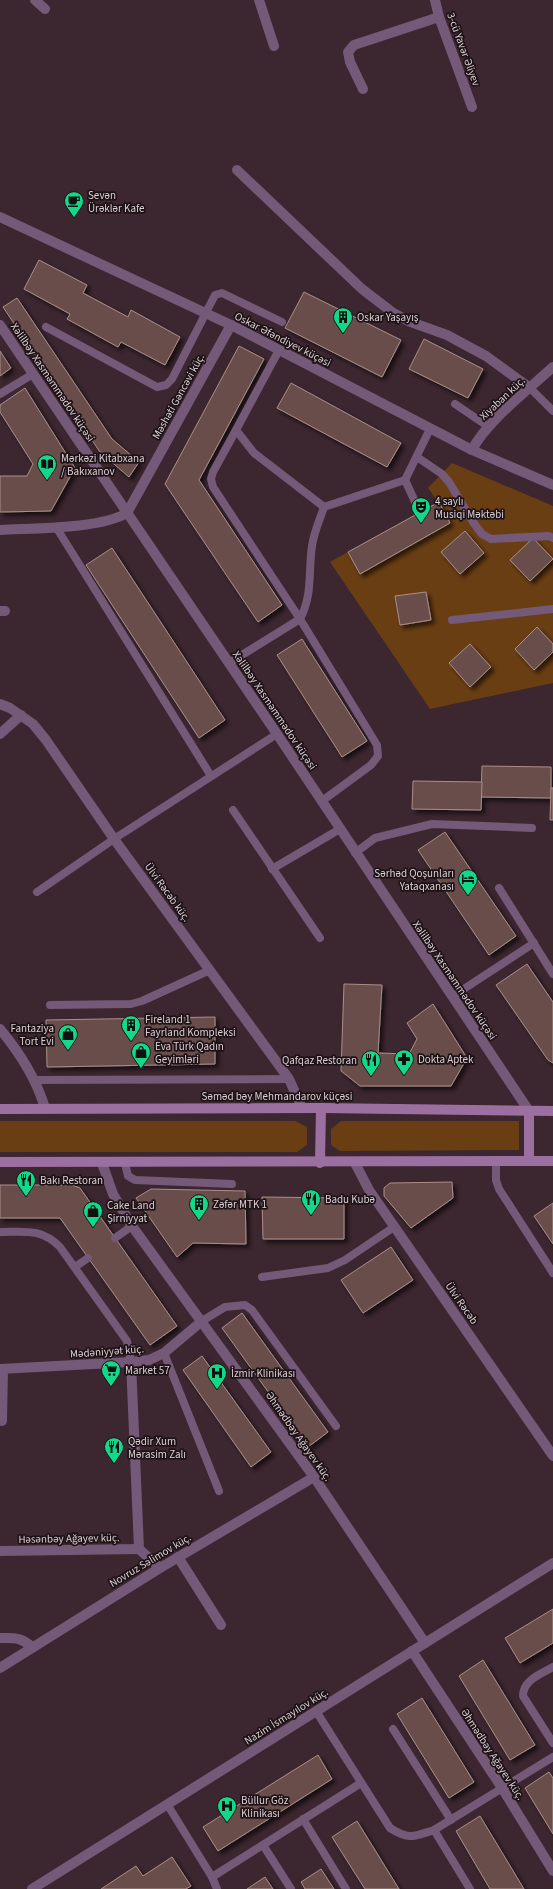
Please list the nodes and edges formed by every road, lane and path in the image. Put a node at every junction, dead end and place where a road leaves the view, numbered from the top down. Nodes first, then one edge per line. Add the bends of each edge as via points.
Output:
1 (35, 0) edge
2 (259, 0) edge
3 (435, 0) edge
4 (45, 9) dead end
5 (439, 17) junction
6 (274, 46) dead end
7 (363, 89) dead end
8 (472, 107) dead end
9 (237, 170) dead end
10 (0, 216) edge
11 (206, 314) junction
12 (282, 322) dead end
13 (0, 325) edge
14 (231, 325) junction
15 (46, 326) dead end
16 (279, 350) junction
17 (553, 367) edge
18 (33, 374) junction
19 (530, 388) junction
20 (0, 394) edge
21 (455, 404) dead end
22 (553, 411) edge
23 (489, 427) junction
24 (430, 429) junction
25 (236, 430) junction
26 (472, 450) junction
27 (417, 457) junction
28 (405, 480) junction
29 (553, 485) edge
30 (417, 506) dead end
31 (324, 507) junction
32 (127, 513) junction
33 (56, 527) junction
34 (0, 530) edge
35 (553, 538) edge
36 (553, 609) edge
37 (300, 619) junction
38 (452, 620) dead end
39 (229, 663) junction
40 (0, 704) edge
41 (21, 715) junction
42 (0, 734) edge
43 (277, 734) junction
44 (211, 776) junction
45 (322, 801) junction
46 (233, 810) dead end
47 (532, 828) dead end
48 (340, 829) junction
49 (114, 839) junction
50 (355, 852) junction
51 (272, 868) junction
52 (499, 888) dead end
53 (37, 892) dead end
54 (320, 938) dead end
55 (534, 943) junction
56 (210, 970) junction
57 (553, 974) edge
58 (453, 996) junction
59 (50, 1005) dead end
60 (0, 1029) edge
61 (289, 1079) junction
62 (35, 1080) junction
63 (45, 1108) junction
64 (302, 1108) junction
65 (321, 1108) junction
66 (0, 1109) edge
67 (528, 1111) junction
68 (553, 1111) edge
69 (496, 1161) junction
70 (529, 1161) junction
71 (553, 1161) edge
72 (0, 1162) edge
73 (102, 1163) junction
74 (125, 1163) junction
75 (320, 1163) junction
76 (354, 1163) junction
77 (232, 1184) dead end
78 (132, 1226) junction
79 (394, 1226) junction
80 (0, 1232) edge
81 (116, 1238) dead end
82 (88, 1258) dead end
83 (75, 1267) junction
84 (553, 1273) edge
85 (262, 1277) dead end
86 (202, 1320) junction
87 (164, 1353) junction
88 (131, 1362) junction
89 (1, 1369) edge
90 (2, 1421) dead end
91 (336, 1426) dead end
92 (553, 1456) edge
93 (314, 1477) junction
94 (219, 1491) dead end
95 (139, 1549) junction
96 (0, 1551) edge
97 (178, 1557) junction
98 (553, 1563) edge
99 (160, 1568) junction
100 (221, 1625) dead end
101 (0, 1638) edge
102 (425, 1643) junction
103 (32, 1648) junction
104 (412, 1651) junction
105 (553, 1667) edge
106 (0, 1668) edge
107 (316, 1711) junction
108 (393, 1728) dead end
109 (553, 1743) edge
110 (553, 1757) edge
111 (361, 1783) junction
112 (502, 1788) junction
113 (167, 1804) junction
114 (303, 1819) junction
115 (451, 1820) junction
116 (434, 1830) junction
117 (263, 1845) junction
118 (553, 1871) edge
119 (212, 1877) junction
120 (44, 1886) edge
121 (32, 1889) edge
122 (217, 1889) edge
123 (291, 1889) edge
124 (346, 1889) edge
125 (470, 1889) edge

1 - 4 street
2 - 6 street
3 - 5 street, 3-cü Yavər Əliyev
5 - 7 street via 354,45 348,52 350,62
5 - 8 street, 3-cü Yavər Əliyev
9 - 19 street via 362,289 392,312 408,321 447,335 486,356
10 - 11 street, Oskar Əfəndiyev küçəsi
11 - 12 lane via 215,295 222,292
11 - 14 street, Oskar Əfəndiyev küçəsi
11 - 15 lane via 172,379 166,385 156,387
13 - 18 street, Xəlilbəy Xasməmmədov küçəsi
14 - 16 street, Oskar Əfəndiyev küçəsi
14 - 32 street, Məshəti Gəncəvi küç.
16 - 24 street, Oskar Əfəndiyev küçəsi
16 - 25 lane
17 - 19 street, Xiyaban küç.
18 - 20 lane
18 - 32 street, Xəlilbəy Xasməmmədov küçəsi
19 - 22 lane
19 - 23 street, Xiyaban küç.
21 - 23 lane
23 - 26 street, Xiyaban küç.
24 - 26 street, Oskar Əfəndiyev küçəsi
24 - 27 lane
25 - 31 lane via 254,453
25 - 37 lane via 213,472 213,487
26 - 29 street, Oskar Əfəndiyev küçəsi
27 - 28 lane
27 - 35 lane via 442,474 473,522 482,534 490,539 549,536
28 - 30 lane
28 - 31 lane
31 - 37 lane via 312,545 310,593
32 - 33 street via 109,521
32 - 39 street, Xəlilbəy Xasməmmədov küçəsi
33 - 34 street
33 - 44 lane
36 - 38 lane
37 - 39 lane
37 - 45 lane via 377,745 378,756 371,765
39 - 43 street, Xəlilbəy Xasməmmədov küçəsi
40 - 41 street, Ülvi Rəcəb küç.
41 - 42 street
41 - 49 street, Ülvi Rəcəb küç. via 33,724 46,740
43 - 44 lane
43 - 45 street, Xəlilbəy Xasməmmədov küçəsi
44 - 49 lane
45 - 48 street, Xəlilbəy Xasməmmədov küçəsi
46 - 51 lane
47 - 50 lane via 432,824 375,838
48 - 50 street, Xəlilbəy Xasməmmədov küçəsi
48 - 51 lane
49 - 53 lane
49 - 56 street, Ülvi Rəcəb küç.
50 - 58 street, Xəlilbəy Xasməmmədov küçəsi
51 - 54 lane
52 - 55 lane
55 - 57 lane
55 - 58 lane
56 - 59 lane via 142,1002
56 - 61 street, Ülvi Rəcəb küç.
58 - 67 street, Xəlilbəy Xasməmmədov küçəsi
60 - 62 street
61 - 62 lane
61 - 64 street, Ülvi Rəcəb küç.
62 - 63 street
63 - 64 main road, Səməd bəy Mehmandarov küçəsi
63 - 66 main road, Səməd bəy Mehmandarov küçəsi
64 - 65 main road, Səməd bəy Mehmandarov küçəsi
65 - 67 main road, Səməd bəy Mehmandarov küçəsi
65 - 75 main road
67 - 68 main road, Səməd bəy Mehmandarov küçəsi
67 - 70 main road
69 - 70 main road
69 - 76 main road
69 - 84 lane via 496,1180 499,1189
70 - 71 main road
72 - 73 main road
73 - 74 main road
73 - 78 street, Əhmədbəy Ağayev küç. via 113,1194
74 - 75 main road
74 - 77 lane via 128,1176 135,1180
75 - 76 main road
76 - 79 street, Ülvi Rəcəb
78 - 81 lane
78 - 86 street, Əhmədbəy Ağayev küç.
79 - 85 lane via 345,1260 328,1268
79 - 92 street, Ülvi Rəcəb
80 - 83 lane via 38,1232 51,1238
82 - 83 lane
83 - 88 lane via 127,1341
86 - 87 street, Mədəniyyət küç.
86 - 91 lane via 224,1308 245,1305 252,1310
86 - 93 street, Əhmədbəy Ağayev küç.
87 - 88 street, Mədəniyyət küç. via 149,1360
87 - 94 lane
88 - 89 street, Mədəniyyət küç.
88 - 95 street
89 - 90 street
93 - 97 street, Novruz Səlimov küç.
93 - 102 street, Əhmədbəy Ağayev küç.
95 - 96 street, Həsənbəy Ağayev küç.
95 - 99 street
97 - 99 street, Novruz Səlimov küç.
97 - 100 street
98 - 102 street, Nazim İsmayılov küç.
99 - 103 street, Novruz Səlimov küç.
101 - 103 street via 18,1638
102 - 104 street, Nazim İsmayılov küç.
103 - 106 street, Novruz Səlimov küç.
104 - 107 street, Nazim İsmayılov küç.
104 - 112 street, Əhmədbəy Ağayev küç.
105 - 109 lane via 526,1684 523,1696
107 - 111 lane
107 - 113 street, Nazim İsmayılov küç.
108 - 115 lane
110 - 112 lane
111 - 114 lane
111 - 116 lane via 390,1828 403,1836
112 - 115 lane
112 - 118 street, Əhmədbəy Ağayev küç.
113 - 119 lane
113 - 120 street, Nazim İsmayılov küç.
114 - 117 lane
114 - 124 lane
115 - 116 lane
116 - 125 lane
117 - 119 lane
117 - 123 lane
119 - 122 lane
120 - 121 street, Nazim İsmayılov küç.

